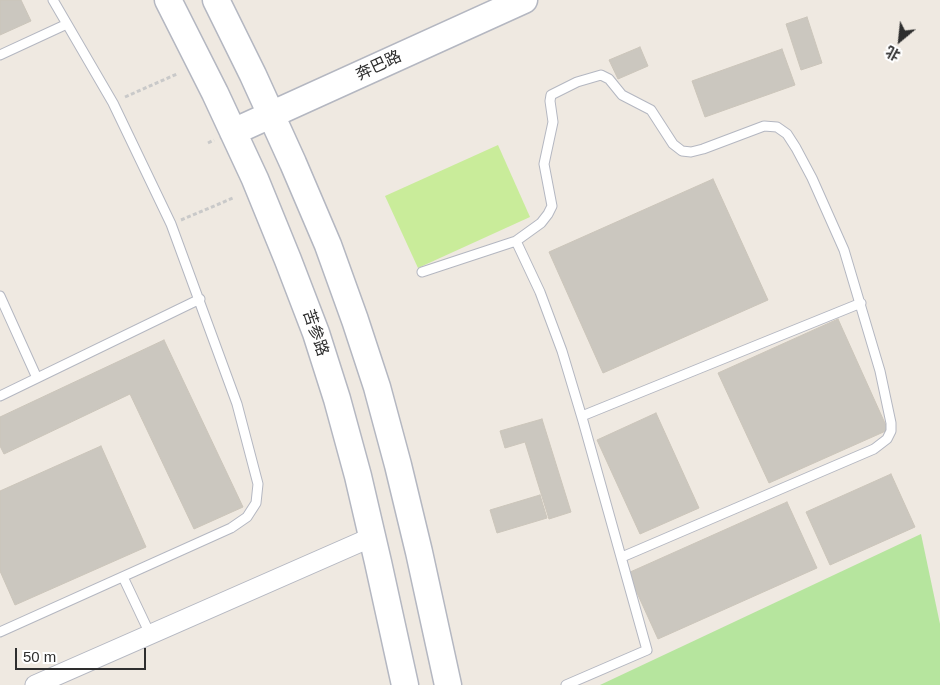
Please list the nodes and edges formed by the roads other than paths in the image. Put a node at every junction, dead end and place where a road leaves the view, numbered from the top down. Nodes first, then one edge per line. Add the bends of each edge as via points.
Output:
1 (54, 0) edge
2 (168, 0) edge
3 (216, 0) edge
4 (524, 0) edge
5 (67, 24) junction
6 (0, 55) edge
7 (271, 115) junction
8 (233, 132) junction
9 (516, 241) junction
10 (422, 272) dead end
11 (0, 296) edge
12 (200, 299) junction
13 (860, 303) junction
14 (37, 378) junction
15 (0, 396) edge
16 (582, 416) junction
17 (372, 537) junction
18 (622, 557) junction
19 (123, 577) junction
20 (0, 632) edge
21 (150, 634) junction
22 (35, 685) edge
23 (405, 685) edge
24 (448, 685) edge
25 (566, 685) edge

1 - 5 lane
2 - 8 street, 苦参路
3 - 7 street
4 - 7 street, 奔巴路
5 - 6 lane
5 - 12 lane via 113,103 171,224
7 - 8 street, 奔巴路
7 - 24 street via 328,245 377,387 419,552
8 - 17 street, 苦参路 via 316,333 342,418
9 - 10 lane
9 - 13 lane via 541,222 552,206 544,164 553,122 551,95 591,77 605,76 622,95 651,110 673,144 682,151 703,149 764,126 782,130 796,148 830,217
9 - 16 lane via 552,321
11 - 14 lane
12 - 14 lane
12 - 19 lane via 237,404 258,484 256,503 247,517 230,528
13 - 16 lane
13 - 18 lane via 888,404 891,431 888,439 874,449
14 - 15 lane
16 - 18 lane
17 - 21 street
17 - 23 street, 苦参路
18 - 25 lane via 647,650
19 - 20 lane
19 - 21 lane
21 - 22 street

